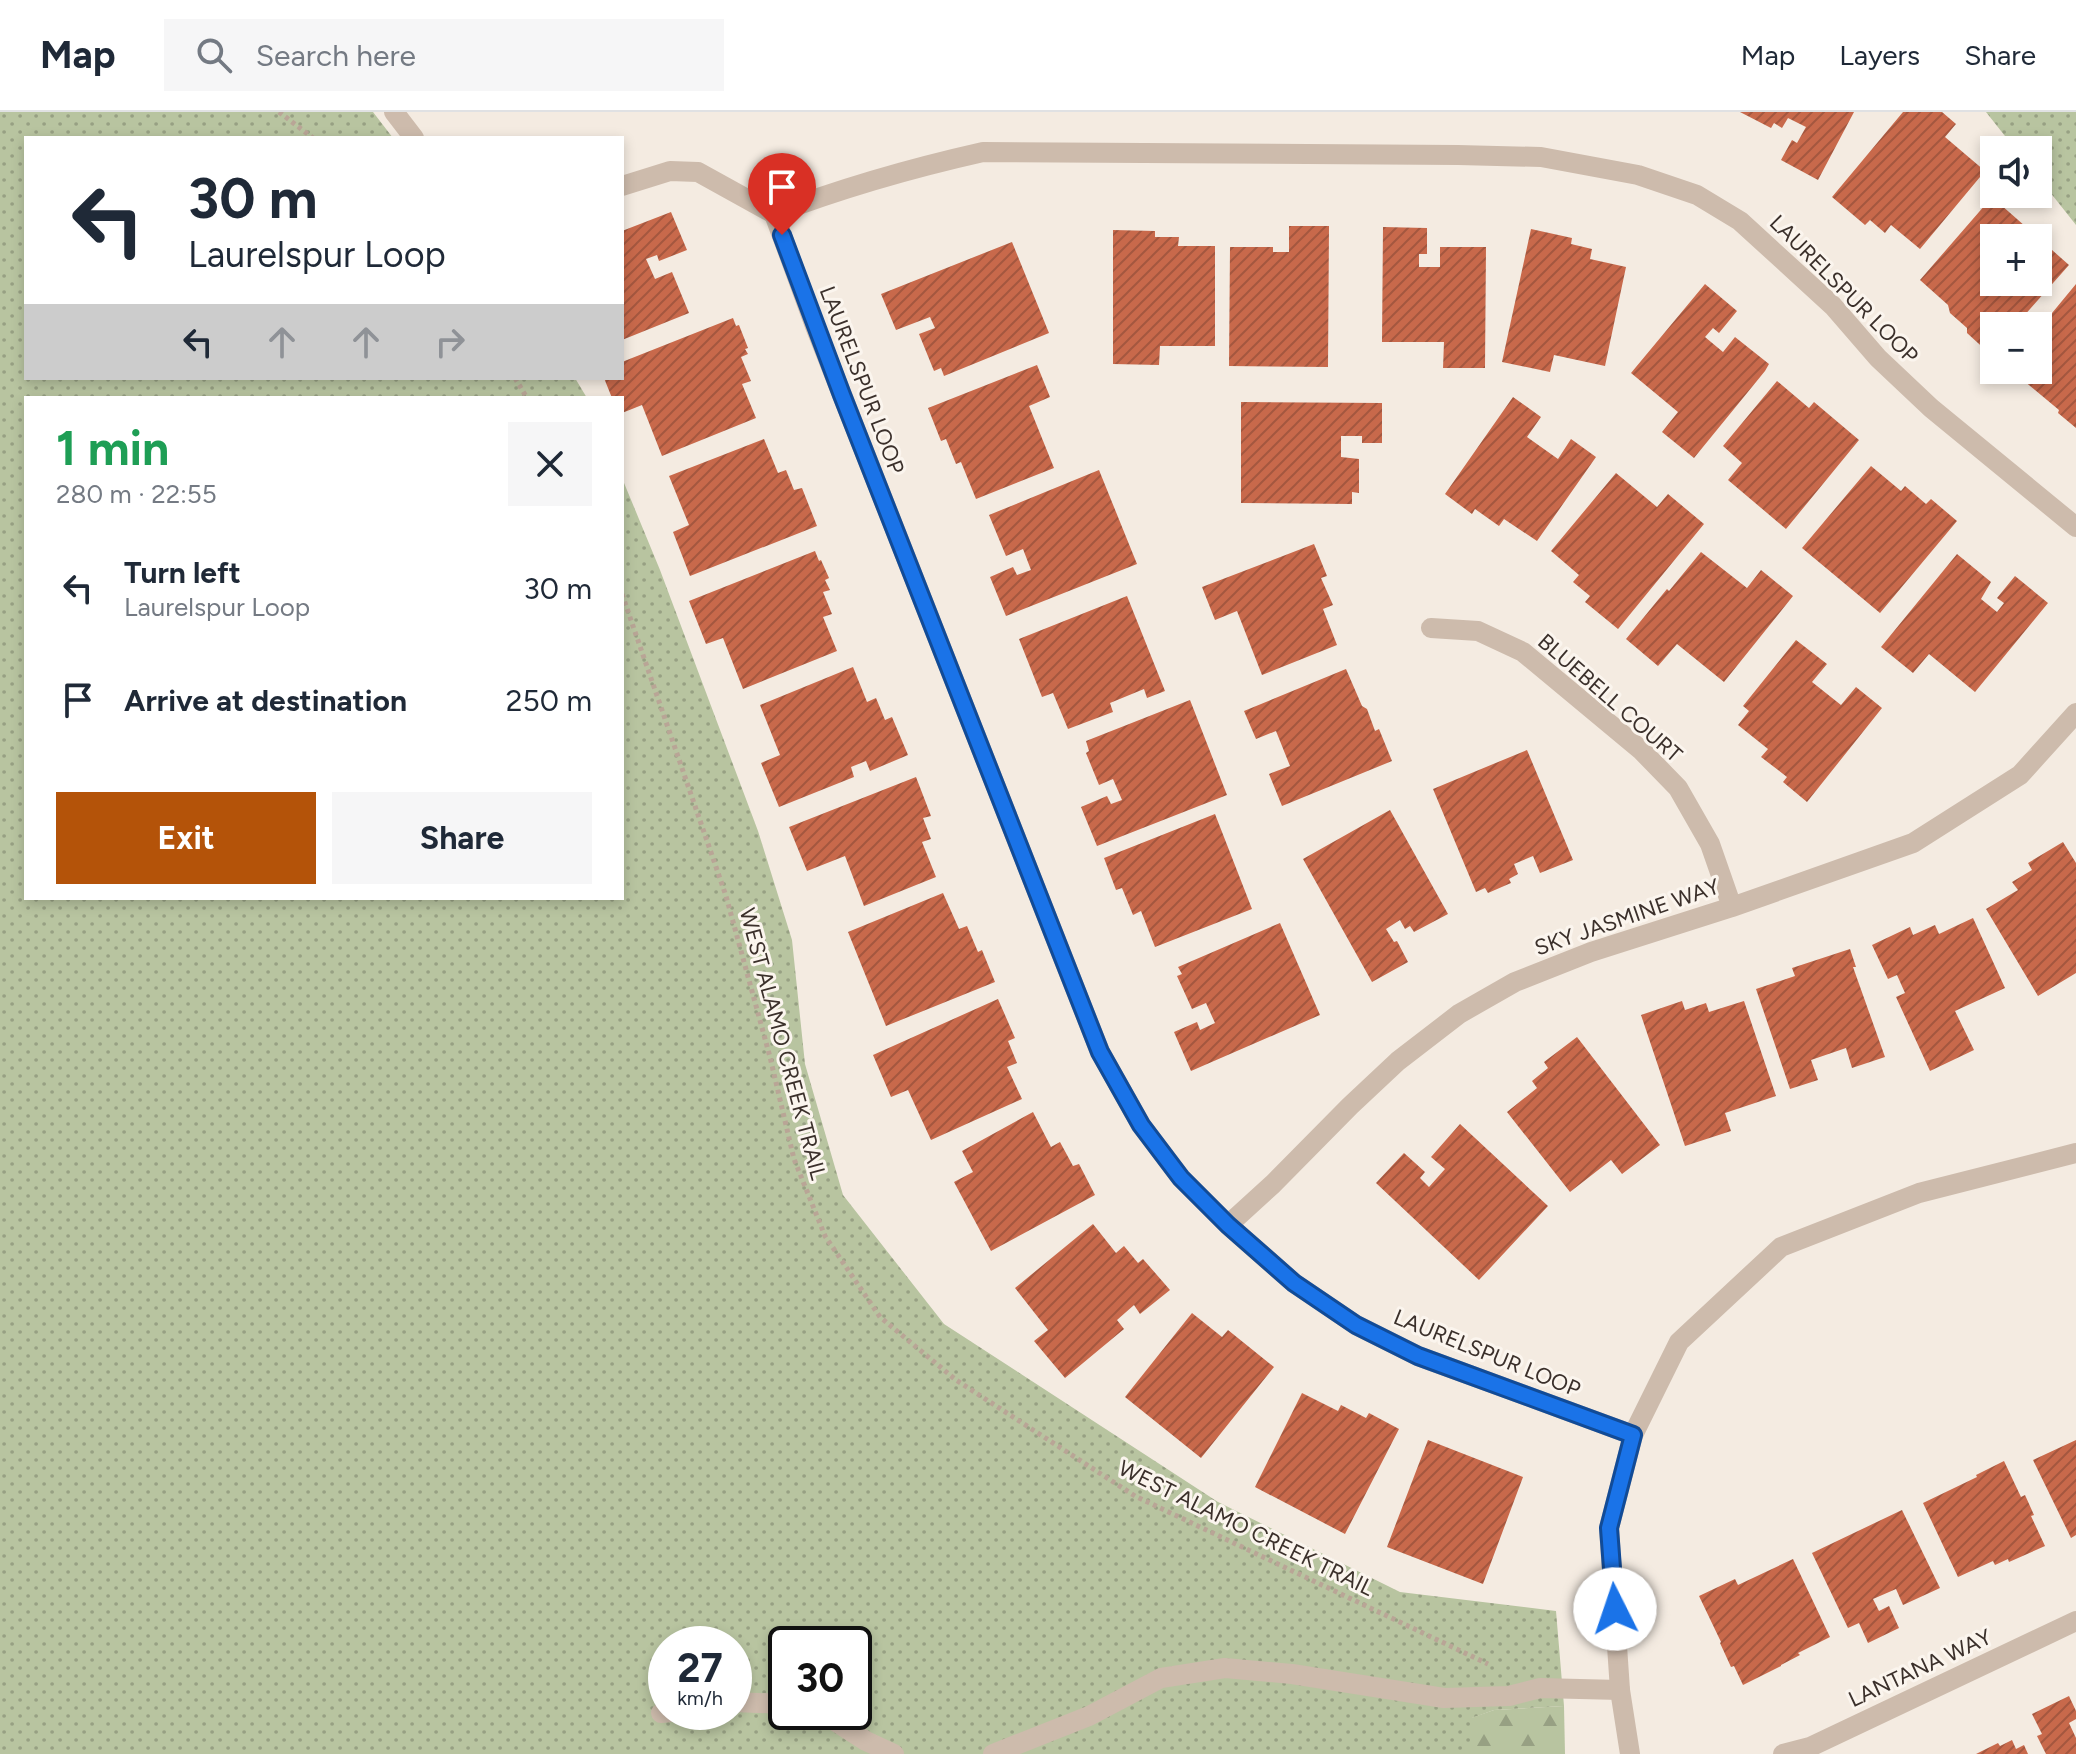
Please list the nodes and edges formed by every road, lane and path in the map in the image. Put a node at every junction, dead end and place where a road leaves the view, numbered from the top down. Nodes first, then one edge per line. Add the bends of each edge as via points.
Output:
1 (279, 112) edge
2 (394, 112) edge
3 (310, 136) edge
4 (412, 136) edge
5 (624, 185) edge
6 (774, 214) junction
7 (2076, 527) edge
8 (624, 600) edge
9 (1431, 628) dead end
10 (2076, 713) edge
11 (1732, 907) junction
12 (2076, 1153) edge
13 (1228, 1225) junction
14 (1633, 1435) junction
15 (2076, 1621) edge
16 (1540, 1688) junction
17 (1620, 1690) junction
18 (849, 1730) edge
19 (894, 1754) edge
20 (993, 1754) edge
21 (1630, 1754) edge
22 (1783, 1754) edge

1 - 3 path
2 - 4 street
5 - 6 street via 670,171 698,172
6 - 7 street, LAURELSPUR LOOP via 911,168 983,152 1541,157 1638,175 1697,195 1740,221 1833,306 1931,408
6 - 13 street, LAURELSPUR LOOP via 1100,1052 1141,1125 1181,1178
8 - 16 path, WEST ALAMO CREEK TRAIL via 726,896 794,1159 825,1236 880,1317 956,1380 1135,1496
9 - 11 street, BLUEBELL COURT via 1478,631 1523,652 1641,750 1678,788 1710,844
10 - 11 street, SKY JASMINE WAY via 2020,775 1913,843
11 - 13 street, SKY JASMINE WAY via 1591,952 1515,982 1459,1014 1398,1061
12 - 14 street via 1919,1193 1781,1247 1679,1342
13 - 14 street, LAURELSPUR LOOP via 1294,1283 1356,1325 1418,1356
14 - 17 street via 1609,1528
15 - 22 street, LANTANA WAY via 1810,1747
16 - 17 street
16 - 20 street via 1509,1696 1444,1698 1225,1668 1161,1678 1089,1716
17 - 21 street
18 - 19 street

